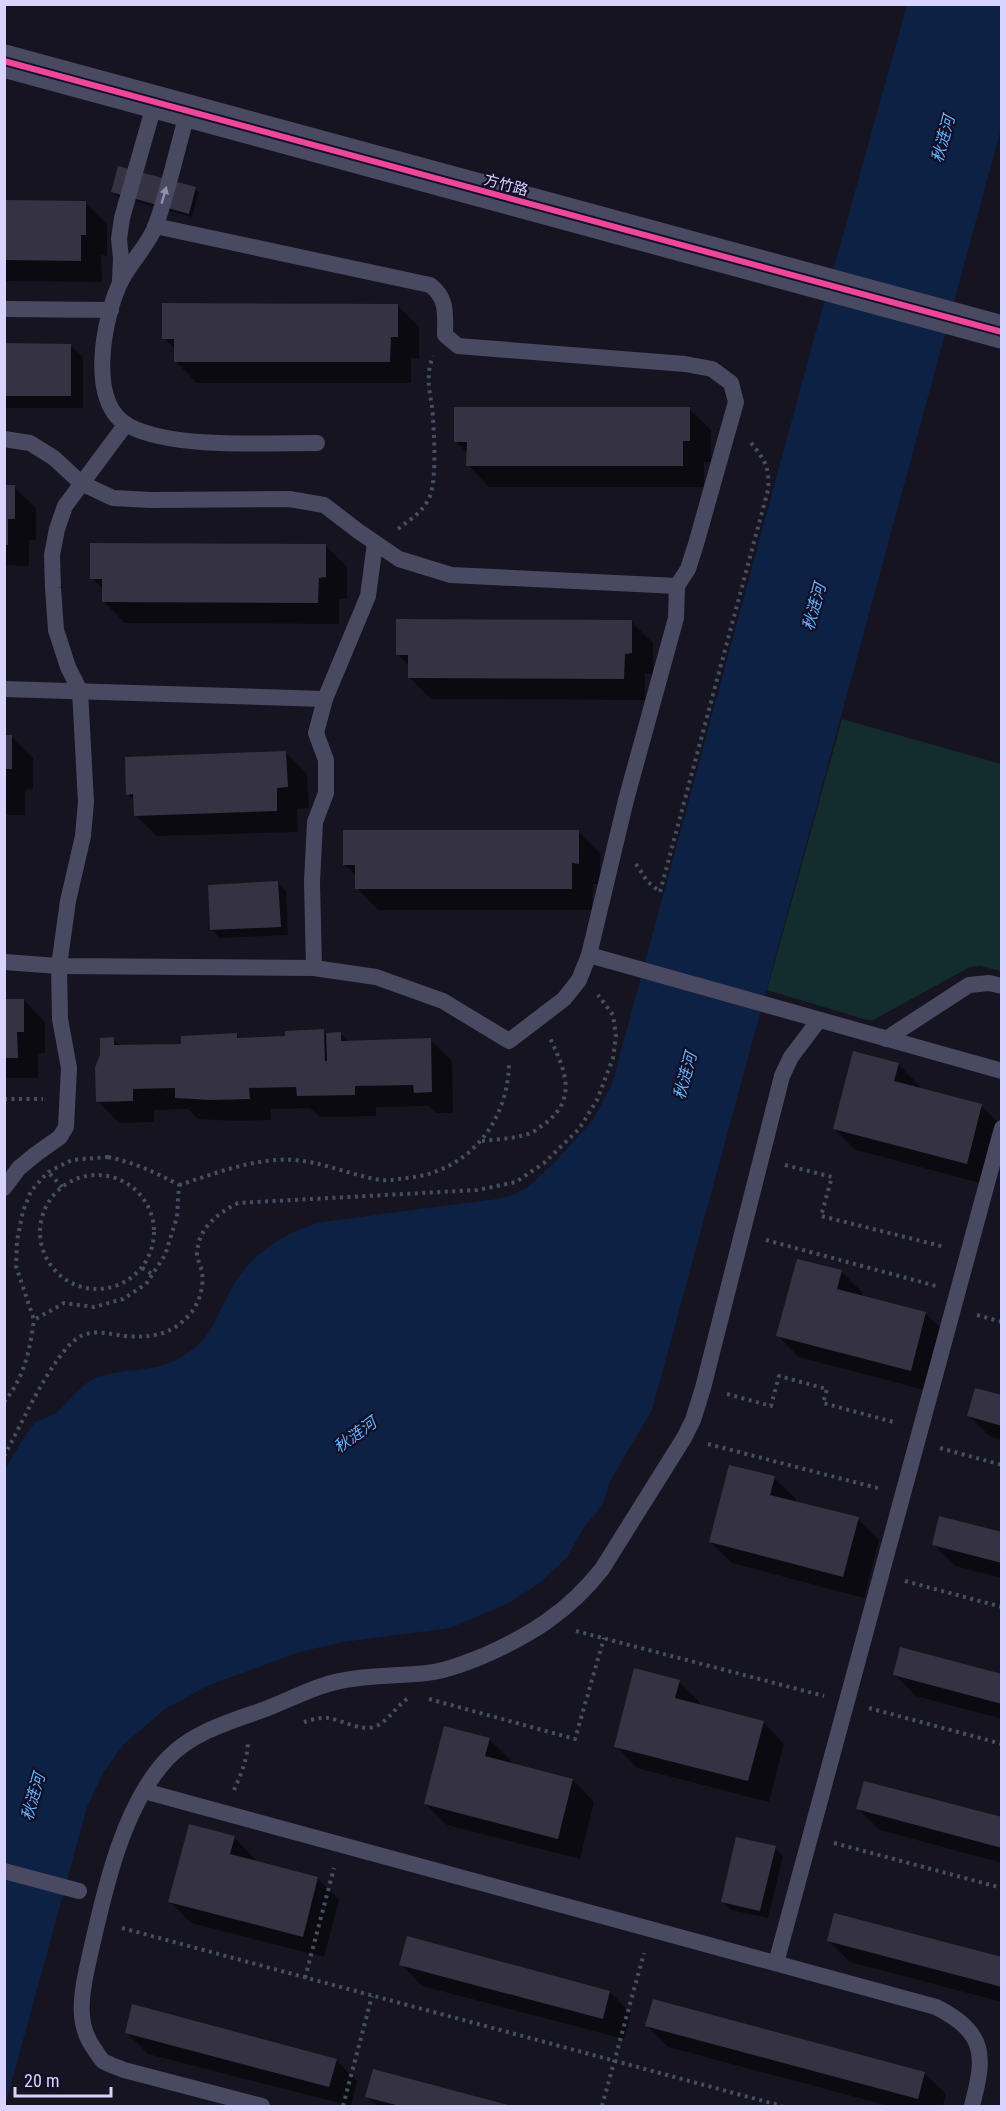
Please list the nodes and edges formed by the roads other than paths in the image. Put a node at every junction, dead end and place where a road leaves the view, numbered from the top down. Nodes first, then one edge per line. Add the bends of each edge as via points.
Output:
1 (4, 62) edge
2 (155, 102) junction
3 (188, 111) junction
4 (155, 226) junction
5 (119, 284) junction
6 (4, 309) edge
7 (111, 310) junction
8 (986, 328) edge
9 (126, 424) junction
10 (4, 439) edge
11 (317, 443) dead end
12 (81, 483) junction
13 (375, 543) junction
14 (677, 586) junction
15 (4, 689) edge
16 (80, 691) junction
17 (325, 699) junction
18 (589, 955) junction
19 (4, 962) edge
20 (59, 966) junction
21 (314, 968) junction
22 (1002, 986) edge
23 (819, 1020) junction
24 (886, 1039) junction
25 (1002, 1071) edge
26 (1002, 1128) edge
27 (4, 1188) edge
28 (144, 1791) junction
29 (4, 1871) edge
30 (79, 1891) dead end
31 (776, 1963) junction
32 (262, 2106) edge
33 (972, 2106) edge

1 - 2 street, 方竹路
2 - 3 street, 方竹路
2 - 5 lane via 122,218 118,239
4 -> 3 lane
3 - 8 street, 方竹路
4 - 5 lane
4 - 14 lane via 430,285 440,293 445,335 458,346 685,364 712,369 732,382 736,402 690,561
5 - 7 lane
6 - 7 lane
7 - 9 lane via 101,363 108,403
9 - 11 lane via 162,437
9 - 12 lane
10 - 12 lane via 30,443 54,458
12 - 13 lane via 113,498 289,499 324,505
12 - 16 lane via 65,506 52,555 56,630
13 - 14 lane via 399,559 451,575
13 - 17 lane via 368,596
14 - 18 lane via 676,618
15 - 16 lane
16 - 17 lane
16 - 20 lane via 86,802
17 - 21 lane via 316,733 326,760 326,792 315,822
18 - 21 lane via 579,980 564,999 509,1041 442,1001 376,977
18 - 23 lane
19 - 20 lane
20 - 21 lane
20 - 27 lane via 60,1019 69,1068 66,1127 60,1137 19,1168
22 - 24 lane via 990,982 969,985
23 - 24 lane
23 - 28 lane via 791,1057 782,1077 693,1420 587,1589 547,1623 462,1665 429,1673 389,1674 328,1684 210,1729 168,1758
24 - 25 lane
26 - 31 lane
28 - 31 lane
28 - 32 lane via 126,1828 103,1898 81,1995 82,2023 90,2044 103,2061
29 - 30 lane
31 - 33 lane via 936,2007 954,2016 968,2029 981,2055 981,2074

